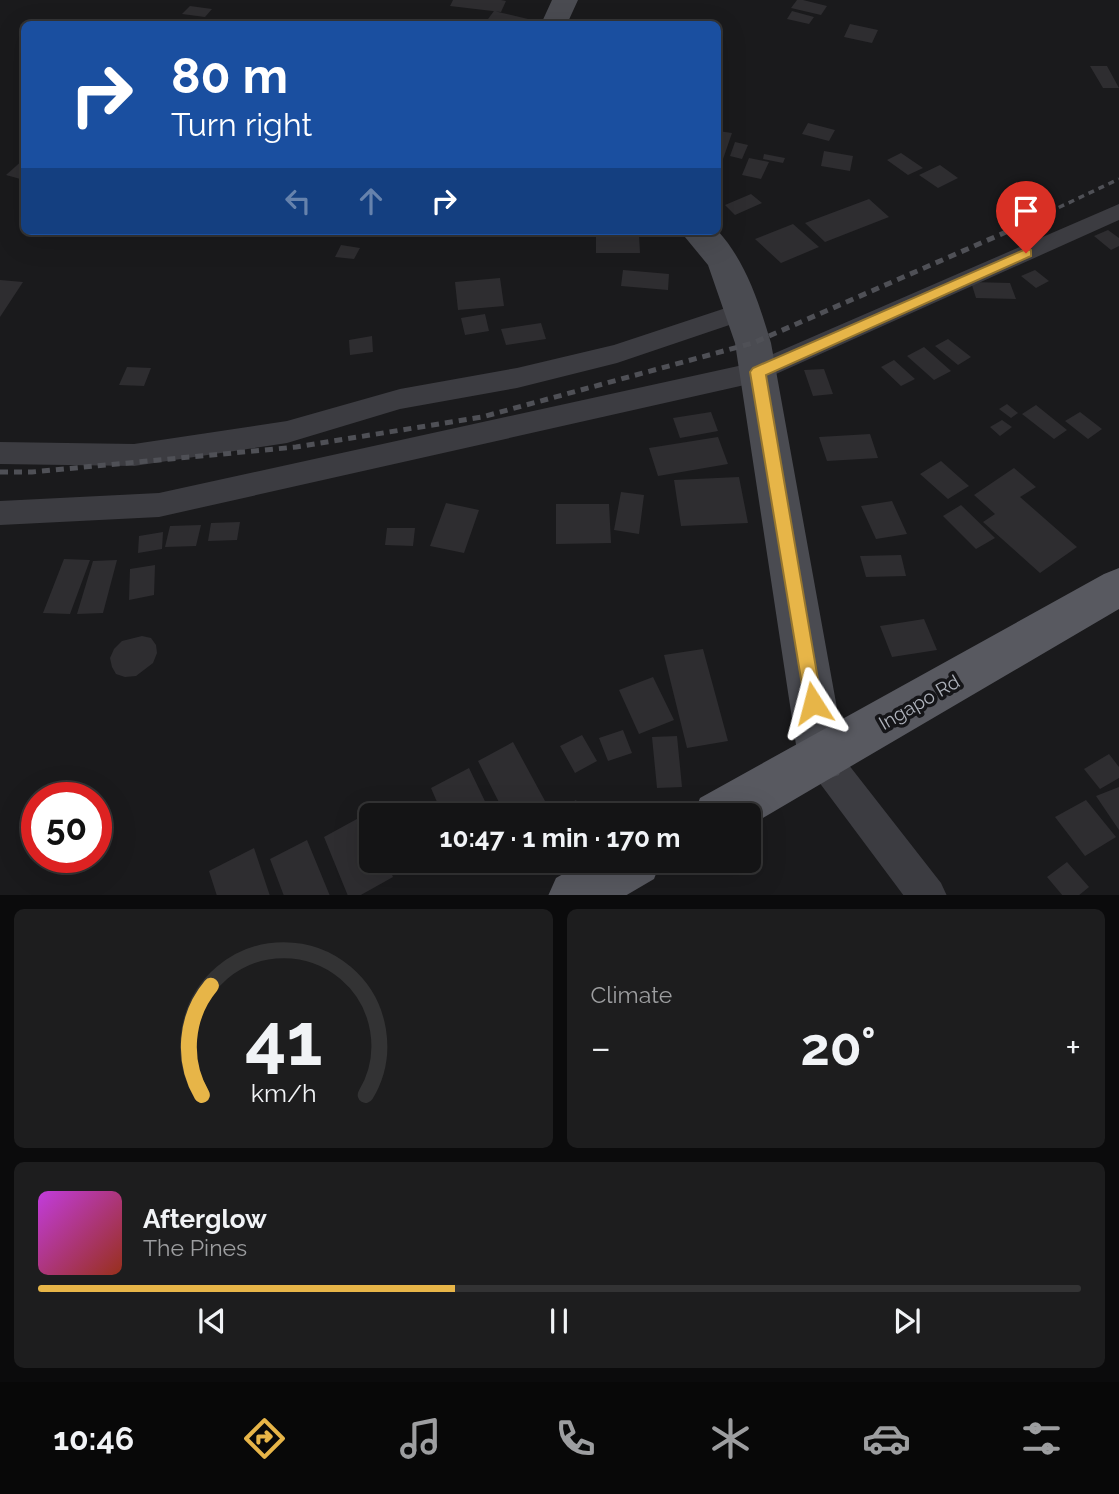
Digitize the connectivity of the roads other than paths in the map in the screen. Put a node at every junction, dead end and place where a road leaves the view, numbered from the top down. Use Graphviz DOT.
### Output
graph roads {
  1 [pos="566,0"];
  2 [pos="556,21"];
  3 [pos="576,21"];
  4 [pos="1119,211"];
  5 [pos="705,235"];
  6 [pos="744,311"];
  7 [pos="758,372"];
  8 [pos="0,453"];
  9 [pos="0,513"];
  10 [pos="1119,587"];
  11 [pos="822,758"];
  12 [pos="741,803"];
  13 [pos="614,873"];
  14 [pos="574,895"];
  15 [pos="928,895"];
  1 -- 2 [label="main road"];
  1 -- 3 [label="main road"];
  4 -- 7 [label="street"];
  5 -- 6 [label="main road"];
  6 -- 7 [label="main road"];
  6 -- 8 [label="street"];
  7 -- 9 [label="street"];
  7 -- 11 [label="main road"];
  10 -- 11 [label="main road, Ingapo Rd"];
  11 -- 12 [label="main road, Ingapo Rd"];
  11 -- 15 [label="street"];
  13 -- 14 [label="main road"];
}
